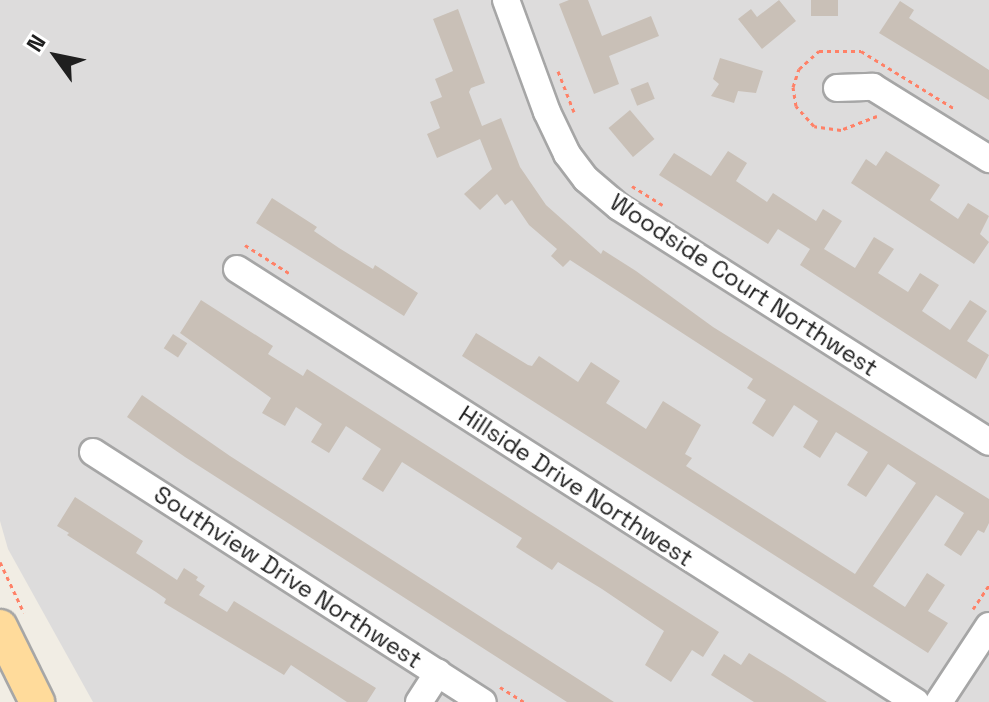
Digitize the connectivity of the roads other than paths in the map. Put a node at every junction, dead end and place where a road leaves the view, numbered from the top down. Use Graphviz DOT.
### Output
graph roads {
  1 [pos="506,0"];
  2 [pos="837,88"];
  3 [pos="989,159"];
  4 [pos="237,269"];
  5 [pos="989,442"];
  6 [pos="93,452"];
  7 [pos="989,626"];
  8 [pos="0,627"];
  9 [pos="438,673"];
  10 [pos="37,702"];
  11 [pos="419,702"];
  12 [pos="483,702"];
  13 [pos="916,702"];
  14 [pos="939,702"];
  1 -- 5 [label="street, Woodside Court Northwest"];
  2 -- 3 [label="street"];
  4 -- 13 [label="street, Hillside Drive Northwest"];
  6 -- 9 [label="street, Southview Drive Northwest"];
  7 -- 14 [label="street"];
  8 -- 10 [label="main road"];
  9 -- 11 [label="street"];
  9 -- 12 [label="street, Southview Drive Northwest"];
}
